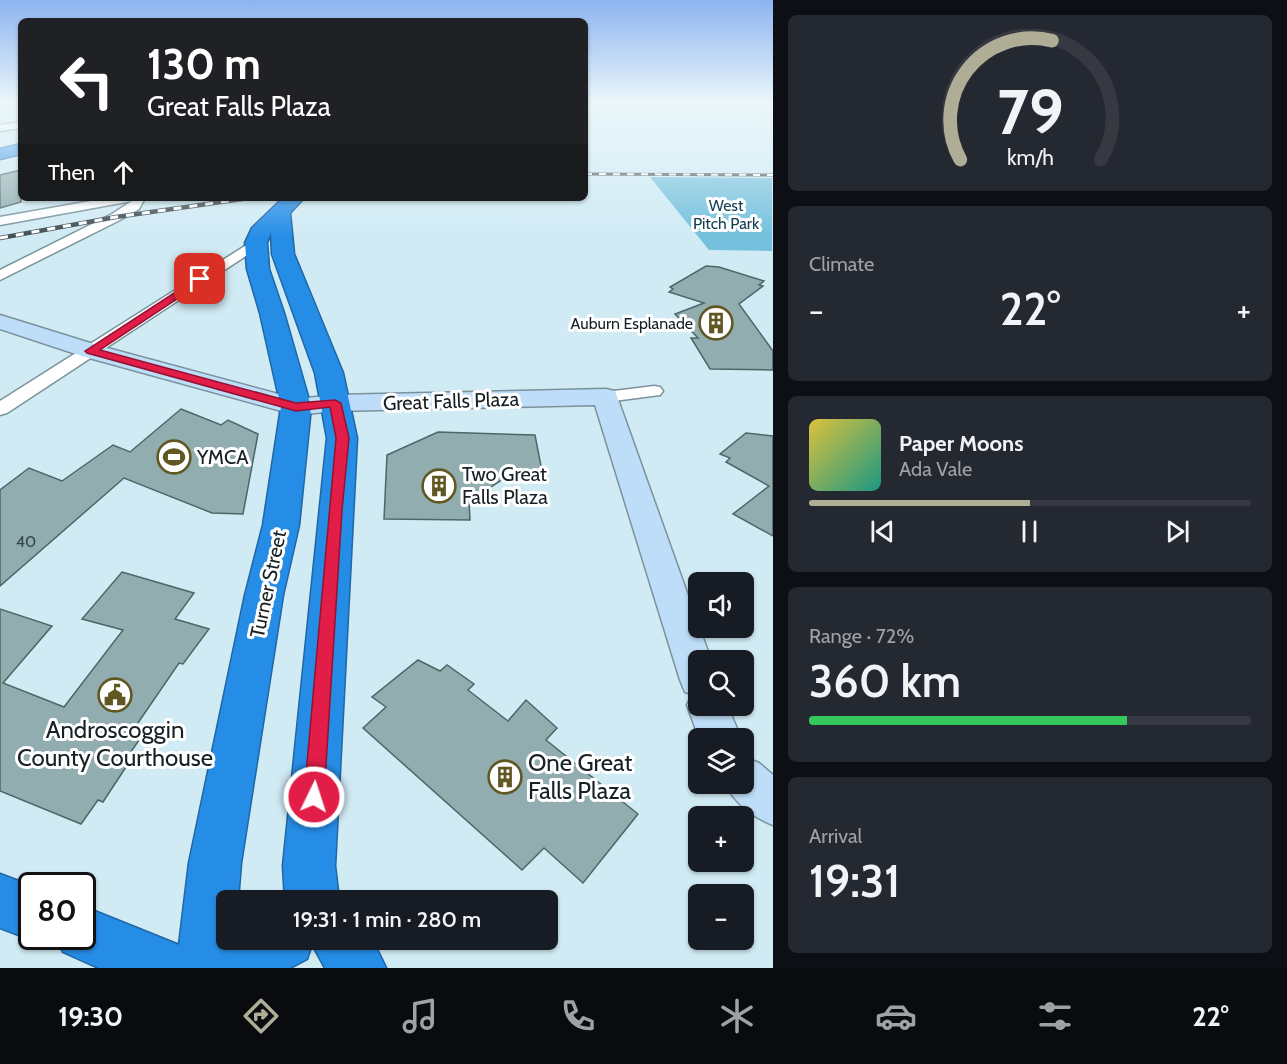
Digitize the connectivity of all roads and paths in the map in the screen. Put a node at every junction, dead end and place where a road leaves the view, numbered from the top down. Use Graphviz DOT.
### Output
graph roads {
  1 [pos="18,150"];
  2 [pos="0,154"];
  3 [pos="111,201"];
  4 [pos="138,201"];
  5 [pos="287,205"];
  6 [pos="0,221"];
  7 [pos="256,243"];
  8 [pos="0,276"];
  9 [pos="0,322"];
  10 [pos="91,351"];
  11 [pos="654,391"];
  12 [pos="606,397"];
  13 [pos="316,405"];
  14 [pos="0,409"];
  15 [pos="689,650"];
  16 [pos="754,787"];
  17 [pos="772,804"];
  18 [pos="312,890"];
  19 [pos="0,901"];
  20 [pos="18,908"];
  21 [pos="96,939"];
  22 [pos="267,950"];
  23 [pos="346,950"];
  24 [pos="165,968"];
  25 [pos="204,968"];
  26 [pos="235,968"];
  27 [pos="358,968"];
  1 -- 2 [label="highway"];
  3 -- 6 [label="street"];
  4 -- 8 [label="street"];
  5 -- 7 [label="highway, Turner Street"];
  5 -- 13 [label="highway, Turner Street"];
  7 -- 10 [label="street"];
  7 -- 13 [label="highway, Turner Street"];
  9 -- 10 [label="street, Great Falls Plaza"];
  10 -- 13 [label="street, Great Falls Plaza"];
  10 -- 14 [label="street"];
  11 -- 12 [label="street, Great Falls Plaza"];
  12 -- 13 [label="street, Great Falls Plaza"];
  12 -- 15 [label="street"];
  13 -- 18 [label="highway, Turner Street"];
  13 -- 25 [label="highway, Turner Street"];
  16 -- 17 [label="street"];
  19 -- 20 [label="highway"];
  21 -- 24 [label="highway"];
  22 -- 26 [label="highway"];
  23 -- 27 [label="highway"];
}
